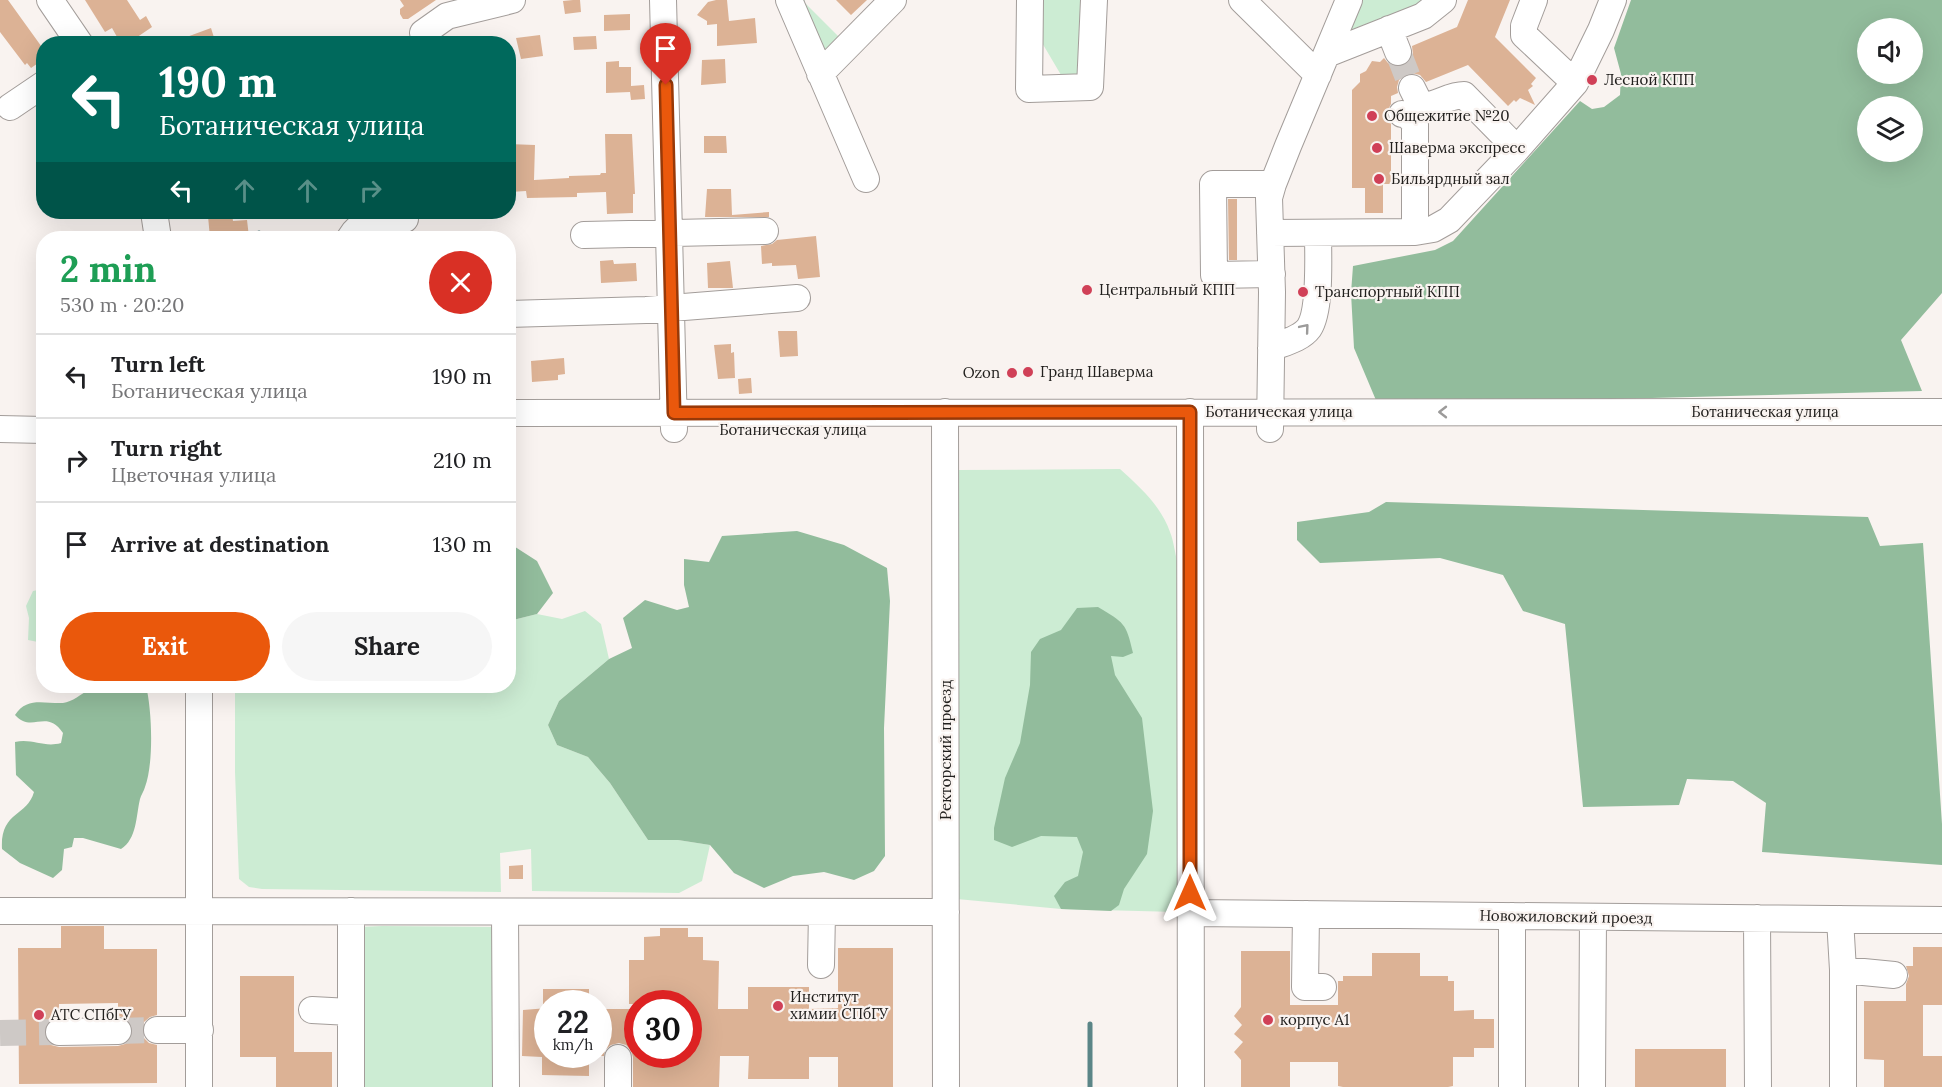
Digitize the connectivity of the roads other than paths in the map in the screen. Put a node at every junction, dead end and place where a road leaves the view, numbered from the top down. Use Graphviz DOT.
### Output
graph roads {
  1 [pos="512,0"];
  2 [pos="663,0"];
  3 [pos="789,0"];
  4 [pos="893,0"];
  5 [pos="1030,0"];
  6 [pos="1094,0"];
  7 [pos="1242,0"];
  8 [pos="1349,0"];
  9 [pos="1443,0"];
  10 [pos="1534,0"];
  11 [pos="1613,0"];
  12 [pos="57,2"];
  13 [pos="423,33"];
  14 [pos="76,36"];
  15 [pos="1322,64"];
  16 [pos="820,74"];
  17 [pos="1575,83"];
  18 [pos="1412,88"];
  19 [pos="36,89"];
  20 [pos="10,107"];
  21 [pos="1402,114"];
  22 [pos="1517,149"];
  23 [pos="866,178"];
  24 [pos="1273,184"];
  25 [pos="405,219"];
  26 [pos="354,231"];
  27 [pos="765,231"];
  28 [pos="1415,232"];
  29 [pos="669,233"];
  30 [pos="1270,233"];
  31 [pos="1318,233"];
  32 [pos="584,235"];
  33 [pos="1272,274"];
  34 [pos="797,298"];
  35 [pos="671,309"];
  36 [pos="516,314"];
  37 [pos="1271,348"];
  38 [pos="0,412"];
  39 [pos="36,412"];
  40 [pos="1942,412"];
  41 [pos="516,413"];
  42 [pos="674,421"];
  43 [pos="945,421"];
  44 [pos="1190,421"];
  45 [pos="1270,421"];
  46 [pos="1942,428"];
  47 [pos="0,429"];
  48 [pos="36,430"];
  49 [pos="516,430"];
  50 [pos="199,693"];
  51 [pos="0,911"];
  52 [pos="200,911"];
  53 [pos="351,911"];
  54 [pos="505,912"];
  55 [pos="822,912"];
  56 [pos="946,912"];
  57 [pos="1190,913"];
  58 [pos="1306,914"];
  59 [pos="1512,916"];
  60 [pos="1593,917"];
  61 [pos="1757,918"];
  62 [pos="1840,919"];
  63 [pos="1942,920"];
  64 [pos="821,965"];
  65 [pos="1843,970"];
  66 [pos="1894,975"];
  67 [pos="1323,987"];
  68 [pos="312,1010"];
  69 [pos="350,1012"];
  70 [pos="157,1030"];
  71 [pos="200,1030"];
  72 [pos="118,1031"];
  73 [pos="59,1032"];
  74 [pos="618,1058"];
  75 [pos="198,1087"];
  76 [pos="351,1087"];
  77 [pos="507,1087"];
  78 [pos="618,1087"];
  79 [pos="946,1087"];
  80 [pos="1191,1087"];
  81 [pos="1512,1087"];
  82 [pos="1592,1087"];
  83 [pos="1758,1087"];
  84 [pos="1843,1087"];
  1 -- 13 [label="street"];
  2 -- 29 [label="street"];
  3 -- 16 [label="street"];
  4 -- 16 [label="street"];
  5 -- 6 [label="street"];
  7 -- 15 [label="street"];
  8 -- 15 [label="street"];
  9 -- 15 [label="street"];
  10 -- 17 [label="street"];
  11 -- 17 [label="street"];
  12 -- 14 [label="street"];
  15 -- 24 [label="street"];
  16 -- 23 [label="street"];
  17 -- 22 [label="street"];
  18 -- 22 [label="street"];
  19 -- 20 [label="street"];
  21 -- 28 [label="street"];
  22 -- 28 [label="street"];
  24 -- 30 [label="street"];
  24 -- 33 [label="street"];
  25 -- 26 [label="street"];
  27 -- 29 [label="street"];
  28 -- 31 [label="street"];
  29 -- 32 [label="street"];
  29 -- 35 [label="street"];
  30 -- 31 [label="street"];
  30 -- 33 [label="street"];
  37 -- 31 [label="street, one-way"];
  33 -- 37 [label="street"];
  34 -- 35 [label="street"];
  35 -- 36 [label="street"];
  35 -- 42 [label="street"];
  37 -- 45 [label="street"];
  38 -- 39 [label="street"];
  40 -- 45 [label="street, Ботаническая улица, one-way"];
  41 -- 42 [label="street, Ботаническая улица"];
  42 -- 43 [label="street, Ботаническая улица"];
  42 -- 49 [label="street, Ботаническая улица"];
  43 -- 44 [label="street, Ботаническая улица"];
  43 -- 56 [label="street, Ректорский проезд"];
  44 -- 45 [label="street, Ботаническая улица"];
  44 -- 57 [label="street"];
  45 -- 46 [label="street, Ботаническая улица"];
  47 -- 48 [label="street"];
  50 -- 52 [label="street"];
  51 -- 52 [label="street"];
  52 -- 53 [label="street"];
  52 -- 71 [label="street"];
  53 -- 54 [label="street"];
  53 -- 69 [label="street"];
  54 -- 55 [label="street"];
  54 -- 77 [label="street"];
  55 -- 56 [label="street"];
  55 -- 64 [label="street"];
  56 -- 79 [label="street, Ректорский проезд"];
  57 -- 58 [label="street, Новожиловский проезд"];
  57 -- 80 [label="street"];
  58 -- 59 [label="street, Новожиловский проезд"];
  58 -- 67 [label="street"];
  59 -- 60 [label="street, Новожиловский проезд"];
  59 -- 81 [label="street"];
  60 -- 61 [label="street, Новожиловский проезд"];
  60 -- 82 [label="street"];
  61 -- 62 [label="street, Новожиловский проезд"];
  61 -- 83 [label="street"];
  62 -- 63 [label="street, Новожиловский проезд"];
  62 -- 65 [label="street"];
  65 -- 66 [label="street"];
  65 -- 84 [label="street"];
  68 -- 69 [label="street"];
  69 -- 76 [label="street"];
  70 -- 71 [label="street"];
  71 -- 75 [label="street"];
  72 -- 73 [label="street"];
  74 -- 78 [label="street"];
}
